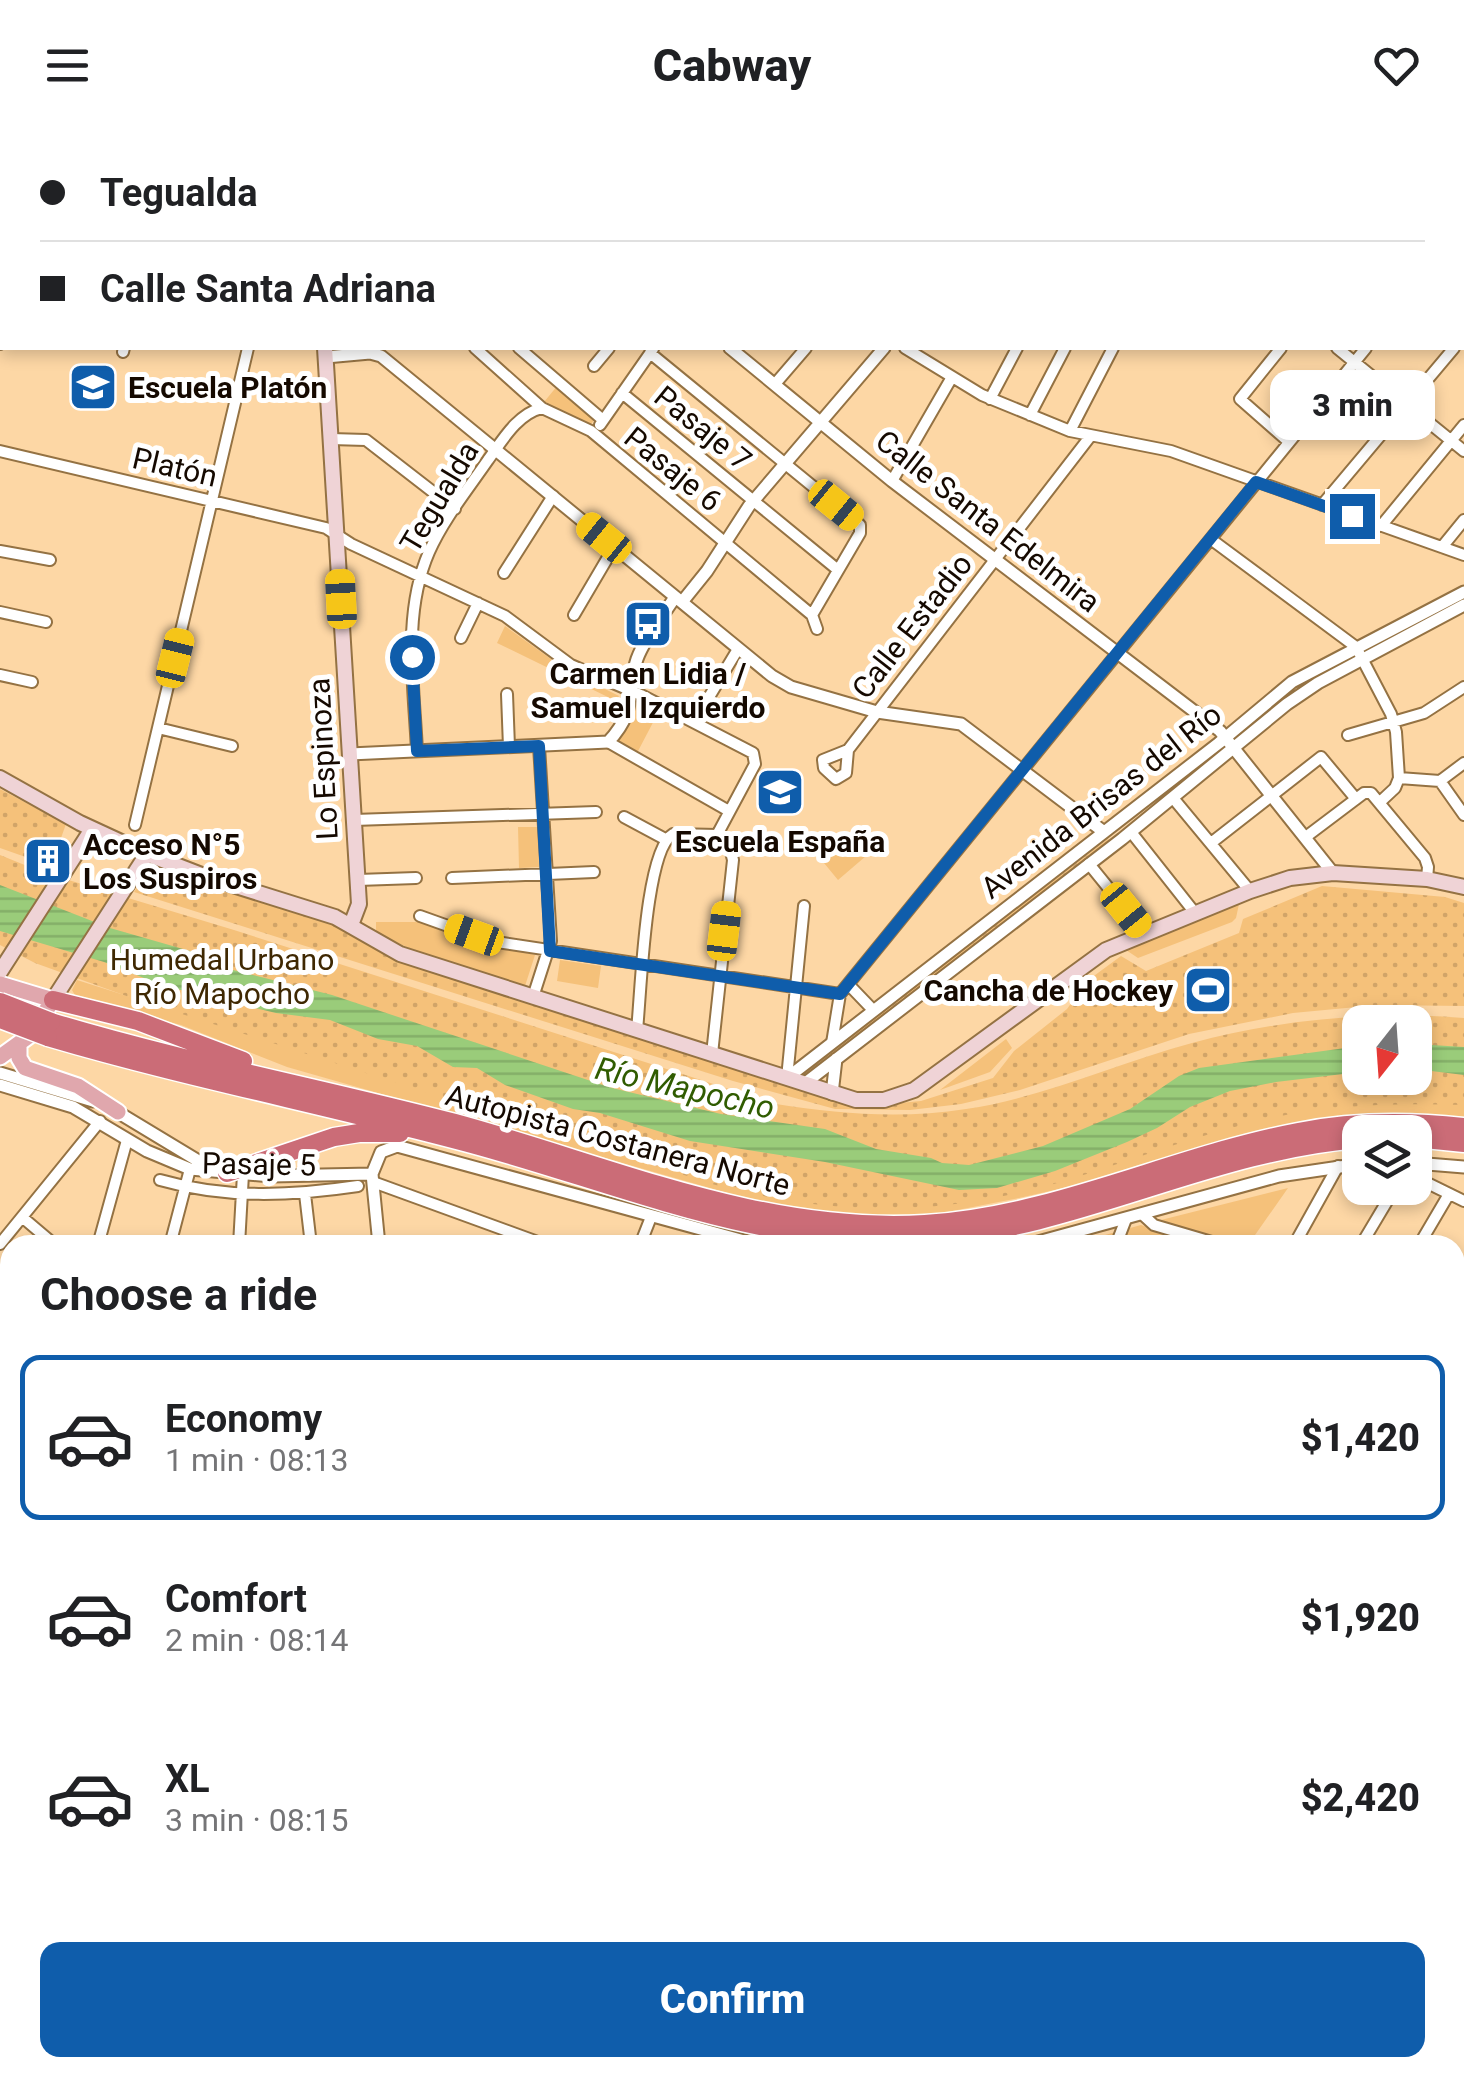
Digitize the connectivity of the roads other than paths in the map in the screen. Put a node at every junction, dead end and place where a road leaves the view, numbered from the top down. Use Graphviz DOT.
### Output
graph roads {
  1 [pos="248,350"];
  2 [pos="477,350"];
  3 [pos="526,350"];
  4 [pos="607,350"];
  5 [pos="652,350"];
  6 [pos="737,350"];
  7 [pos="804,350"];
  8 [pos="882,350"];
  9 [pos="909,350"];
  10 [pos="1016,350"];
  11 [pos="1064,350"];
  12 [pos="1112,350"];
  13 [pos="1279,350"];
  14 [pos="1339,350"];
  15 [pos="1364,350"];
  16 [pos="1452,350"];
  17 [pos="326,352"];
  18 [pos="1354,362"];
  19 [pos="594,366"];
  20 [pos="952,377"];
  21 [pos="775,384"];
  22 [pos="622,394"];
  23 [pos="990,398"];
  24 [pos="1407,405"];
  25 [pos="542,408"];
  26 [pos="1030,416"];
  27 [pos="603,420"];
  28 [pos="820,421"];
  29 [pos="1464,426"];
  30 [pos="591,431"];
  31 [pos="1070,432"];
  32 [pos="1090,438"];
  33 [pos="331,439"];
  34 [pos="1451,441"];
  35 [pos="1289,442"];
  36 [pos="496,450"];
  37 [pos="0,451"];
  38 [pos="1464,451"];
  39 [pos="785,463"];
  40 [pos="892,481"];
  41 [pos="1256,482"];
  42 [pos="552,496"];
  43 [pos="212,501"];
  44 [pos="753,501"];
  45 [pos="1322,505"];
  46 [pos="456,509"];
  47 [pos="1464,520"];
  48 [pos="1381,526"];
  49 [pos="337,535"];
  50 [pos="1212,540"];
  51 [pos="725,544"];
  52 [pos="614,547"];
  53 [pos="1442,547"];
  54 [pos="0,551"];
  55 [pos="1464,555"];
  56 [pos="50,560"];
  57 [pos="995,560"];
  58 [pos="838,570"];
  59 [pos="504,573"];
  60 [pos="421,577"];
  61 [pos="1464,592"];
  62 [pos="678,600"];
  63 [pos="478,603"];
  64 [pos="1464,605"];
  65 [pos="0,612"];
  66 [pos="574,615"];
  67 [pos="812,615"];
  68 [pos="46,622"];
  69 [pos="817,629"];
  70 [pos="462,638"];
  71 [pos="1356,647"];
  72 [pos="738,649"];
  73 [pos="1119,654"];
  74 [pos="1364,659"];
  75 [pos="0,675"];
  76 [pos="32,682"];
  77 [pos="1464,687"];
  78 [pos="633,693"];
  79 [pos="507,694"];
  80 [pos="878,712"];
  81 [pos="694,722"];
  82 [pos="1394,722"];
  83 [pos="158,728"];
  84 [pos="1348,735"];
  85 [pos="1226,737"];
  86 [pos="608,742"];
  87 [pos="232,746"];
  88 [pos="539,746"];
  89 [pos="509,747"];
  90 [pos="1236,748"];
  91 [pos="848,750"];
  92 [pos="417,751"];
  93 [pos="350,754"];
  94 [pos="1464,763"];
  95 [pos="1024,770"];
  96 [pos="0,778"];
  97 [pos="1399,778"];
  98 [pos="1440,781"];
  99 [pos="1274,794"];
  100 [pos="1360,796"];
  101 [pos="1174,798"];
  102 [pos="1380,802"];
  103 [pos="730,811"];
  104 [pos="596,812"];
  105 [pos="543,814"];
  106 [pos="1464,815"];
  107 [pos="624,817"];
  108 [pos="354,820"];
  109 [pos="135,826"];
  110 [pos="92,828"];
  111 [pos="1104,832"];
  112 [pos="1131,832"];
  113 [pos="717,835"];
  114 [pos="1307,836"];
  115 [pos="665,840"];
  116 [pos="1211,844"];
  117 [pos="146,854"];
  118 [pos="1089,864"];
  119 [pos="594,872"];
  120 [pos="1334,873"];
  121 [pos="547,874"];
  122 [pos="416,878"];
  123 [pos="452,878"];
  124 [pos="1427,879"];
  125 [pos="358,880"];
  126 [pos="1464,887"];
  127 [pos="1250,891"];
  128 [pos="804,906"];
  129 [pos="1195,913"];
  130 [pos="420,916"];
  131 [pos="351,925"];
  132 [pos="1145,933"];
  133 [pos="550,951"];
  134 [pos="644,964"];
  135 [pos="1,975"];
  136 [pos="719,976"];
  137 [pos="796,987"];
  138 [pos="844,989"];
  139 [pos="57,995"];
  140 [pos="533,997"];
  141 [pos="0,1002"];
  142 [pos="872,1010"];
  143 [pos="0,1020"];
  144 [pos="637,1030"];
  145 [pos="78,1038"];
  146 [pos="832,1043"];
  147 [pos="19,1046"];
  148 [pos="712,1054"];
  149 [pos="0,1057"];
  150 [pos="836,1060"];
  151 [pos="0,1073"];
  152 [pos="787,1078"];
  153 [pos="804,1084"];
  154 [pos="304,1085"];
  155 [pos="0,1086"];
  156 [pos="832,1094"];
  157 [pos="118,1112"];
  158 [pos="100,1121"];
  159 [pos="1464,1127"];
  160 [pos="448,1138"];
  161 [pos="1432,1139"];
  162 [pos="127,1140"];
  163 [pos="1342,1142"];
  164 [pos="1464,1142"];
  165 [pos="1432,1164"];
  166 [pos="1338,1166"];
  167 [pos="1342,1166"];
  168 [pos="1464,1167"];
  169 [pos="190,1169"];
  170 [pos="231,1174"];
  171 [pos="373,1178"];
  172 [pos="160,1180"];
  173 [pos="358,1186"];
  174 [pos="1432,1186"];
  175 [pos="186,1187"];
  176 [pos="242,1194"];
  177 [pos="305,1194"];
  178 [pos="1449,1194"];
  179 [pos="1464,1201"];
  180 [pos="1385,1205"];
  181 [pos="1142,1214"];
  182 [pos="22,1217"];
  183 [pos="651,1217"];
  184 [pos="1126,1219"];
  185 [pos="1180,1232"];
  186 [pos="7,1235"];
  187 [pos="43,1235"];
  188 [pos="101,1235"];
  189 [pos="173,1235"];
  190 [pos="240,1235"];
  191 [pos="310,1235"];
  192 [pos="379,1235"];
  193 [pos="520,1235"];
  194 [pos="644,1235"];
  195 [pos="705,1235"];
  196 [pos="801,1235"];
  197 [pos="971,1235"];
  198 [pos="1065,1235"];
  199 [pos="1120,1235"];
  200 [pos="1179,1235"];
  201 [pos="1190,1235"];
  202 [pos="1300,1235"];
  203 [pos="1367,1235"];
  204 [pos="1425,1235"];
  1 -- 43 [label="street"];
  2 -- 25 [label="street, Pasaje 6"];
  3 -- 27 [label="street"];
  4 -- 19 [label="street"];
  5 -- 22 [label="street"];
  5 -- 39 [label="street"];
  6 -- 21 [label="street, Calle Santa Edelmira"];
  7 -- 21 [label="street"];
  8 -- 28 [label="street"];
  9 -- 20 [label="street"];
  10 -- 23 [label="street"];
  11 -- 26 [label="street"];
  12 -- 31 [label="street"];
  13 -- 35 [label="street"];
  14 -- 18 [label="street"];
  15 -- 18 [label="street"];
  16 -- 24 [label="street"];
  17 -- 33 [label="main road, Lo Espinoza"];
  17 -- 36 [label="street"];
  18 -- 24 [label="street"];
  18 -- 35 [label="street"];
  20 -- 23 [label="street"];
  20 -- 40 [label="street"];
  21 -- 28 [label="street, Calle Santa Edelmira"];
  22 -- 27 [label="street"];
  22 -- 44 [label="street, Pasaje 7"];
  23 -- 26 [label="street"];
  24 -- 34 [label="street"];
  24 -- 45 [label="street"];
  25 -- 30 [label="street, Pasaje 6"];
  25 -- 36 [label="street, Tegualda"];
  26 -- 31 [label="street"];
  27 -- 30 [label="street"];
  28 -- 39 [label="street"];
  28 -- 40 [label="street, Calle Santa Edelmira"];
  29 -- 34 [label="street"];
  30 -- 51 [label="street, Pasaje 6"];
  31 -- 32 [label="street"];
  32 -- 41 [label="street"];
  32 -- 57 [label="street, Calle Estadio"];
  33 -- 46 [label="street"];
  33 -- 49 [label="main road, Lo Espinoza"];
  34 -- 38 [label="street"];
  34 -- 48 [label="street"];
  35 -- 41 [label="street"];
  36 -- 42 [label="street"];
  36 -- 46 [label="street, Tegualda"];
  37 -- 43 [label="street, Platón"];
  39 -- 44 [label="street"];
  39 -- 58 [label="street"];
  40 -- 57 [label="street, Calle Santa Edelmira"];
  41 -- 45 [label="street"];
  41 -- 50 [label="street"];
  42 -- 52 [label="street"];
  42 -- 59 [label="street"];
  43 -- 49 [label="street, Platón"];
  43 -- 83 [label="street"];
  44 -- 51 [label="street"];
  44 -- 58 [label="street, Pasaje 7"];
  45 -- 48 [label="street"];
  46 -- 60 [label="street, Tegualda"];
  47 -- 53 [label="street"];
  48 -- 53 [label="street"];
  49 -- 60 [label="street, Platón"];
  49 -- 93 [label="main road, Lo Espinoza"];
  50 -- 71 [label="street"];
  50 -- 73 [label="street"];
  51 -- 62 [label="street"];
  51 -- 67 [label="street, Pasaje 6"];
  52 -- 62 [label="street"];
  52 -- 66 [label="street"];
  53 -- 55 [label="street"];
  54 -- 56 [label="street"];
  57 -- 73 [label="street, Calle Santa Edelmira"];
  57 -- 80 [label="street, Calle Estadio"];
  58 -- 67 [label="street"];
  60 -- 63 [label="street, Platón"];
  60 -- 92 [label="street, Tegualda"];
  61 -- 71 [label="street, Avenida Brisas del Río"];
  62 -- 72 [label="street"];
  62 -- 78 [label="street"];
  63 -- 70 [label="street"];
  63 -- 78 [label="street, Platón"];
  64 -- 74 [label="street, Avenida Brisas del Río"];
  65 -- 68 [label="street"];
  67 -- 69 [label="street"];
  71 -- 74 [label="street"];
  71 -- 85 [label="street, Avenida Brisas del Río"];
  72 -- 80 [label="street"];
  72 -- 81 [label="street"];
  73 -- 85 [label="street, Calle Santa Edelmira"];
  73 -- 95 [label="street"];
  74 -- 82 [label="street"];
  74 -- 90 [label="street, Avenida Brisas del Río"];
  75 -- 76 [label="street"];
  77 -- 82 [label="street"];
  78 -- 81 [label="street, Platón"];
  78 -- 86 [label="street"];
  79 -- 89 [label="street"];
  80 -- 91 [label="street, Calle Estadio"];
  80 -- 95 [label="street"];
  81 -- 103 [label="street, Platón"];
  82 -- 84 [label="street"];
  82 -- 97 [label="street"];
  83 -- 87 [label="street"];
  83 -- 109 [label="street"];
  85 -- 90 [label="street, Calle Santa Edelmira"];
  85 -- 111 [label="street, Avenida Brisas del Río"];
  86 -- 88 [label="street"];
  86 -- 103 [label="street"];
  88 -- 89 [label="street"];
  88 -- 105 [label="street"];
  89 -- 92 [label="street"];
  90 -- 99 [label="street, Calle Santa Edelmira"];
  90 -- 101 [label="street, Avenida Brisas del Río"];
  92 -- 93 [label="street"];
  93 -- 108 [label="main road, Lo Espinoza"];
  94 -- 98 [label="street"];
  95 -- 111 [label="street"];
  95 -- 138 [label="street"];
  96 -- 110 [label="main road"];
  97 -- 98 [label="street"];
  97 -- 102 [label="street"];
  98 -- 106 [label="street"];
  99 -- 100 [label="street"];
  99 -- 114 [label="street, Calle Santa Edelmira"];
  99 -- 116 [label="street"];
  100 -- 102 [label="street"];
  100 -- 114 [label="street"];
  101 -- 112 [label="street, Avenida Brisas del Río"];
  101 -- 116 [label="street"];
  102 -- 124 [label="street"];
  103 -- 113 [label="street"];
  104 -- 105 [label="street"];
  105 -- 108 [label="street"];
  105 -- 121 [label="street"];
  107 -- 115 [label="street"];
  108 -- 125 [label="main road, Lo Espinoza"];
  110 -- 117 [label="main road"];
  110 -- 135 [label="main road"];
  111 -- 142 [label="street, Avenida Brisas del Río"];
  112 -- 118 [label="street, Avenida Brisas del Río"];
  112 -- 129 [label="street"];
  113 -- 115 [label="street"];
  113 -- 136 [label="street"];
  114 -- 120 [label="street, Calle Santa Edelmira"];
  115 -- 134 [label="street"];
  116 -- 127 [label="street"];
  117 -- 131 [label="main road"];
  117 -- 139 [label="main road"];
  118 -- 132 [label="street"];
  118 -- 150 [label="street, Avenida Brisas del Río"];
  119 -- 121 [label="street"];
  120 -- 124 [label="main road"];
  120 -- 127 [label="main road"];
  121 -- 123 [label="street"];
  121 -- 133 [label="street"];
  122 -- 125 [label="street"];
  124 -- 126 [label="main road"];
  125 -- 131 [label="main road, Lo Espinoza"];
  127 -- 129 [label="main road"];
  128 -- 137 [label="street"];
  129 -- 132 [label="main road"];
  130 -- 133 [label="street"];
  131 -- 140 [label="main road"];
  132 -- 156 [label="main road"];
  133 -- 134 [label="street"];
  133 -- 140 [label="street"];
  134 -- 136 [label="street"];
  134 -- 144 [label="street"];
  135 -- 139 [label="main road"];
  136 -- 137 [label="street"];
  136 -- 148 [label="street"];
  137 -- 138 [label="street"];
  137 -- 152 [label="street"];
  138 -- 142 [label="street"];
  138 -- 146 [label="street"];
  139 -- 147 [label="main road"];
  139 -- 154 [label="highway"];
  140 -- 144 [label="main road"];
  141 -- 145 [label="highway, Autopista Costanera Norte, bridge"];
  142 -- 146 [label="street, Avenida Brisas del Río"];
  143 -- 145 [label="highway, Autopista Costanera Norte, bridge"];
  144 -- 148 [label="main road"];
  145 -- 154 [label="highway, Autopista Costanera Norte"];
  145 -- 160 [label="highway, Autopista Costanera Norte"];
  146 -- 152 [label="street, Avenida Brisas del Río"];
  147 -- 149 [label="main road"];
  147 -- 157 [label="main road"];
  148 -- 152 [label="main road"];
  150 -- 153 [label="street, Avenida Brisas del Río"];
  150 -- 156 [label="street"];
  151 -- 157 [label="street"];
  152 -- 153 [label="main road"];
  153 -- 156 [label="main road"];
  154 -- 159 [label="highway, Autopista Costanera Norte"];
  155 -- 158 [label="street"];
  157 -- 170 [label="street"];
  158 -- 162 [label="street"];
  158 -- 182 [label="street"];
  160 -- 170 [label="highway"];
  160 -- 196 [label="highway, Autopista Costanera Norte"];
  161 -- 164 [label="highway"];
  162 -- 169 [label="street"];
  162 -- 188 [label="street"];
  163 -- 197 [label="highway, Autopista Costanera Norte"];
  165 -- 168 [label="street"];
  166 -- 167 [label="street"];
  166 -- 181 [label="street"];
  166 -- 202 [label="street"];
  169 -- 170 [label="street"];
  169 -- 175 [label="street"];
  170 -- 171 [label="street"];
  170 -- 176 [label="street"];
  171 -- 183 [label="street"];
  171 -- 192 [label="street"];
  171 -- 193 [label="street"];
  172 -- 175 [label="street, Pasaje 5"];
  173 -- 177 [label="street, Pasaje 5"];
  174 -- 178 [label="street"];
  175 -- 176 [label="street, Pasaje 5"];
  175 -- 189 [label="street"];
  176 -- 177 [label="street, Pasaje 5"];
  176 -- 190 [label="street"];
  177 -- 191 [label="street"];
  178 -- 179 [label="street"];
  178 -- 204 [label="street"];
  180 -- 203 [label="street"];
  181 -- 184 [label="street"];
  181 -- 185 [label="street"];
  182 -- 186 [label="street"];
  182 -- 187 [label="street"];
  183 -- 194 [label="street"];
  183 -- 195 [label="street"];
  184 -- 198 [label="street"];
  184 -- 199 [label="street"];
  185 -- 200 [label="street"];
  185 -- 201 [label="street"];
}
